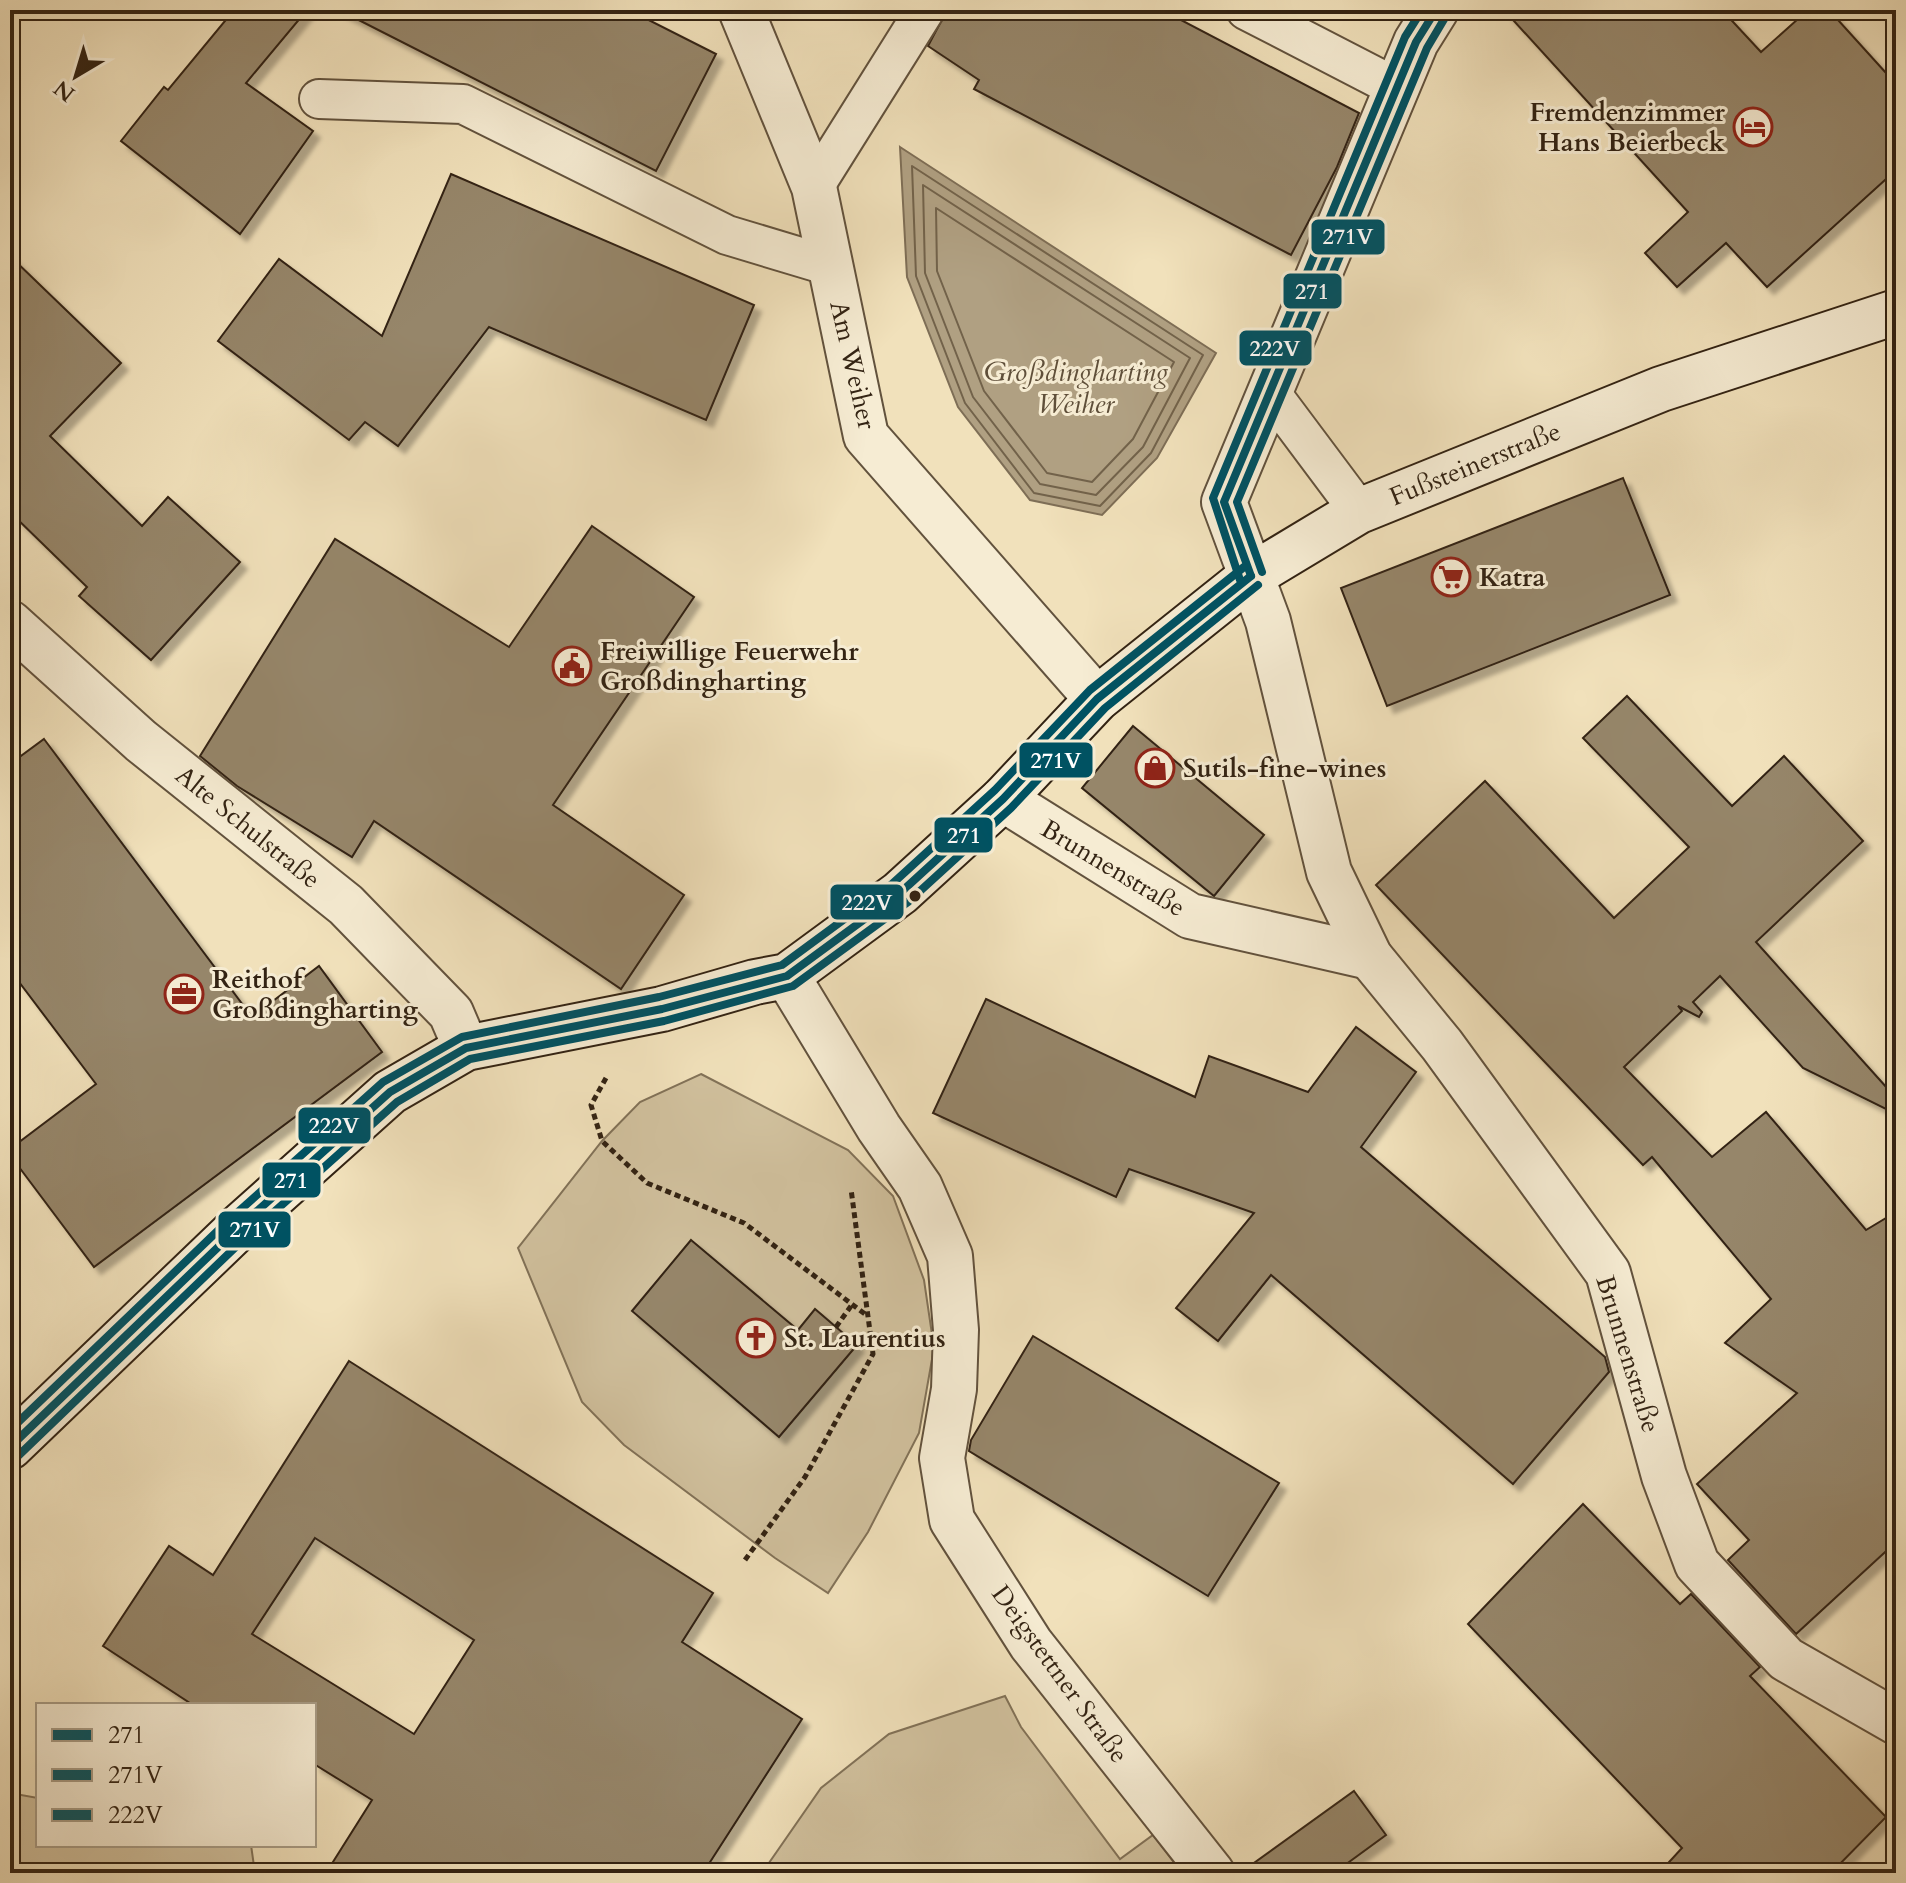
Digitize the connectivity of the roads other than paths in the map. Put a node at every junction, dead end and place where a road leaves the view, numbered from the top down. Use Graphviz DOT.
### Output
graph roads {
  1 [pos="741,10"];
  2 [pos="925,10"];
  3 [pos="1246,10"];
  4 [pos="1436,10"];
  5 [pos="1397,88"];
  6 [pos="319,99"];
  7 [pos="814,187"];
  8 [pos="830,266"];
  9 [pos="1896,312"];
  10 [pos="1270,392"];
  11 [pos="1359,511"];
  12 [pos="1251,576"];
  13 [pos="10,623"];
  14 [pos="1097,699"];
  15 [pos="1003,799"];
  16 [pos="1370,957"];
  17 [pos="787,976"];
  18 [pos="466,1048"];
  19 [pos="10,1447"];
  20 [pos="1896,1722"];
  21 [pos="1212,1873"];
  1 -- 7 [label="street, Am Weiher"];
  2 -- 7 [label="lane"];
  3 -- 5 [label="lane"];
  4 -- 5 [label="street, Brunnenstraße"];
  5 -- 10 [label="street, Brunnenstraße"];
  6 -- 8 [label="lane"];
  7 -- 8 [label="street, Am Weiher"];
  8 -- 14 [label="street, Am Weiher"];
  9 -- 11 [label="street, Fußsteinerstraße"];
  10 -- 11 [label="lane"];
  10 -- 12 [label="street, Brunnenstraße"];
  11 -- 12 [label="street, Fußsteinerstraße"];
  12 -- 14 [label="street, Fußsteinerstraße"];
  12 -- 16 [label="street, Brunnenstraße"];
  13 -- 18 [label="street, Alte Schulstraße"];
  14 -- 15 [label="street, Fußsteinerstraße"];
  15 -- 16 [label="street, Brunnenstraße"];
  15 -- 17 [label="street, Fußsteinerstraße"];
  16 -- 20 [label="street, Brunnenstraße"];
  17 -- 18 [label="street"];
  17 -- 21 [label="street, Deigstettner Straße"];
  18 -- 19 [label="street"];
}
